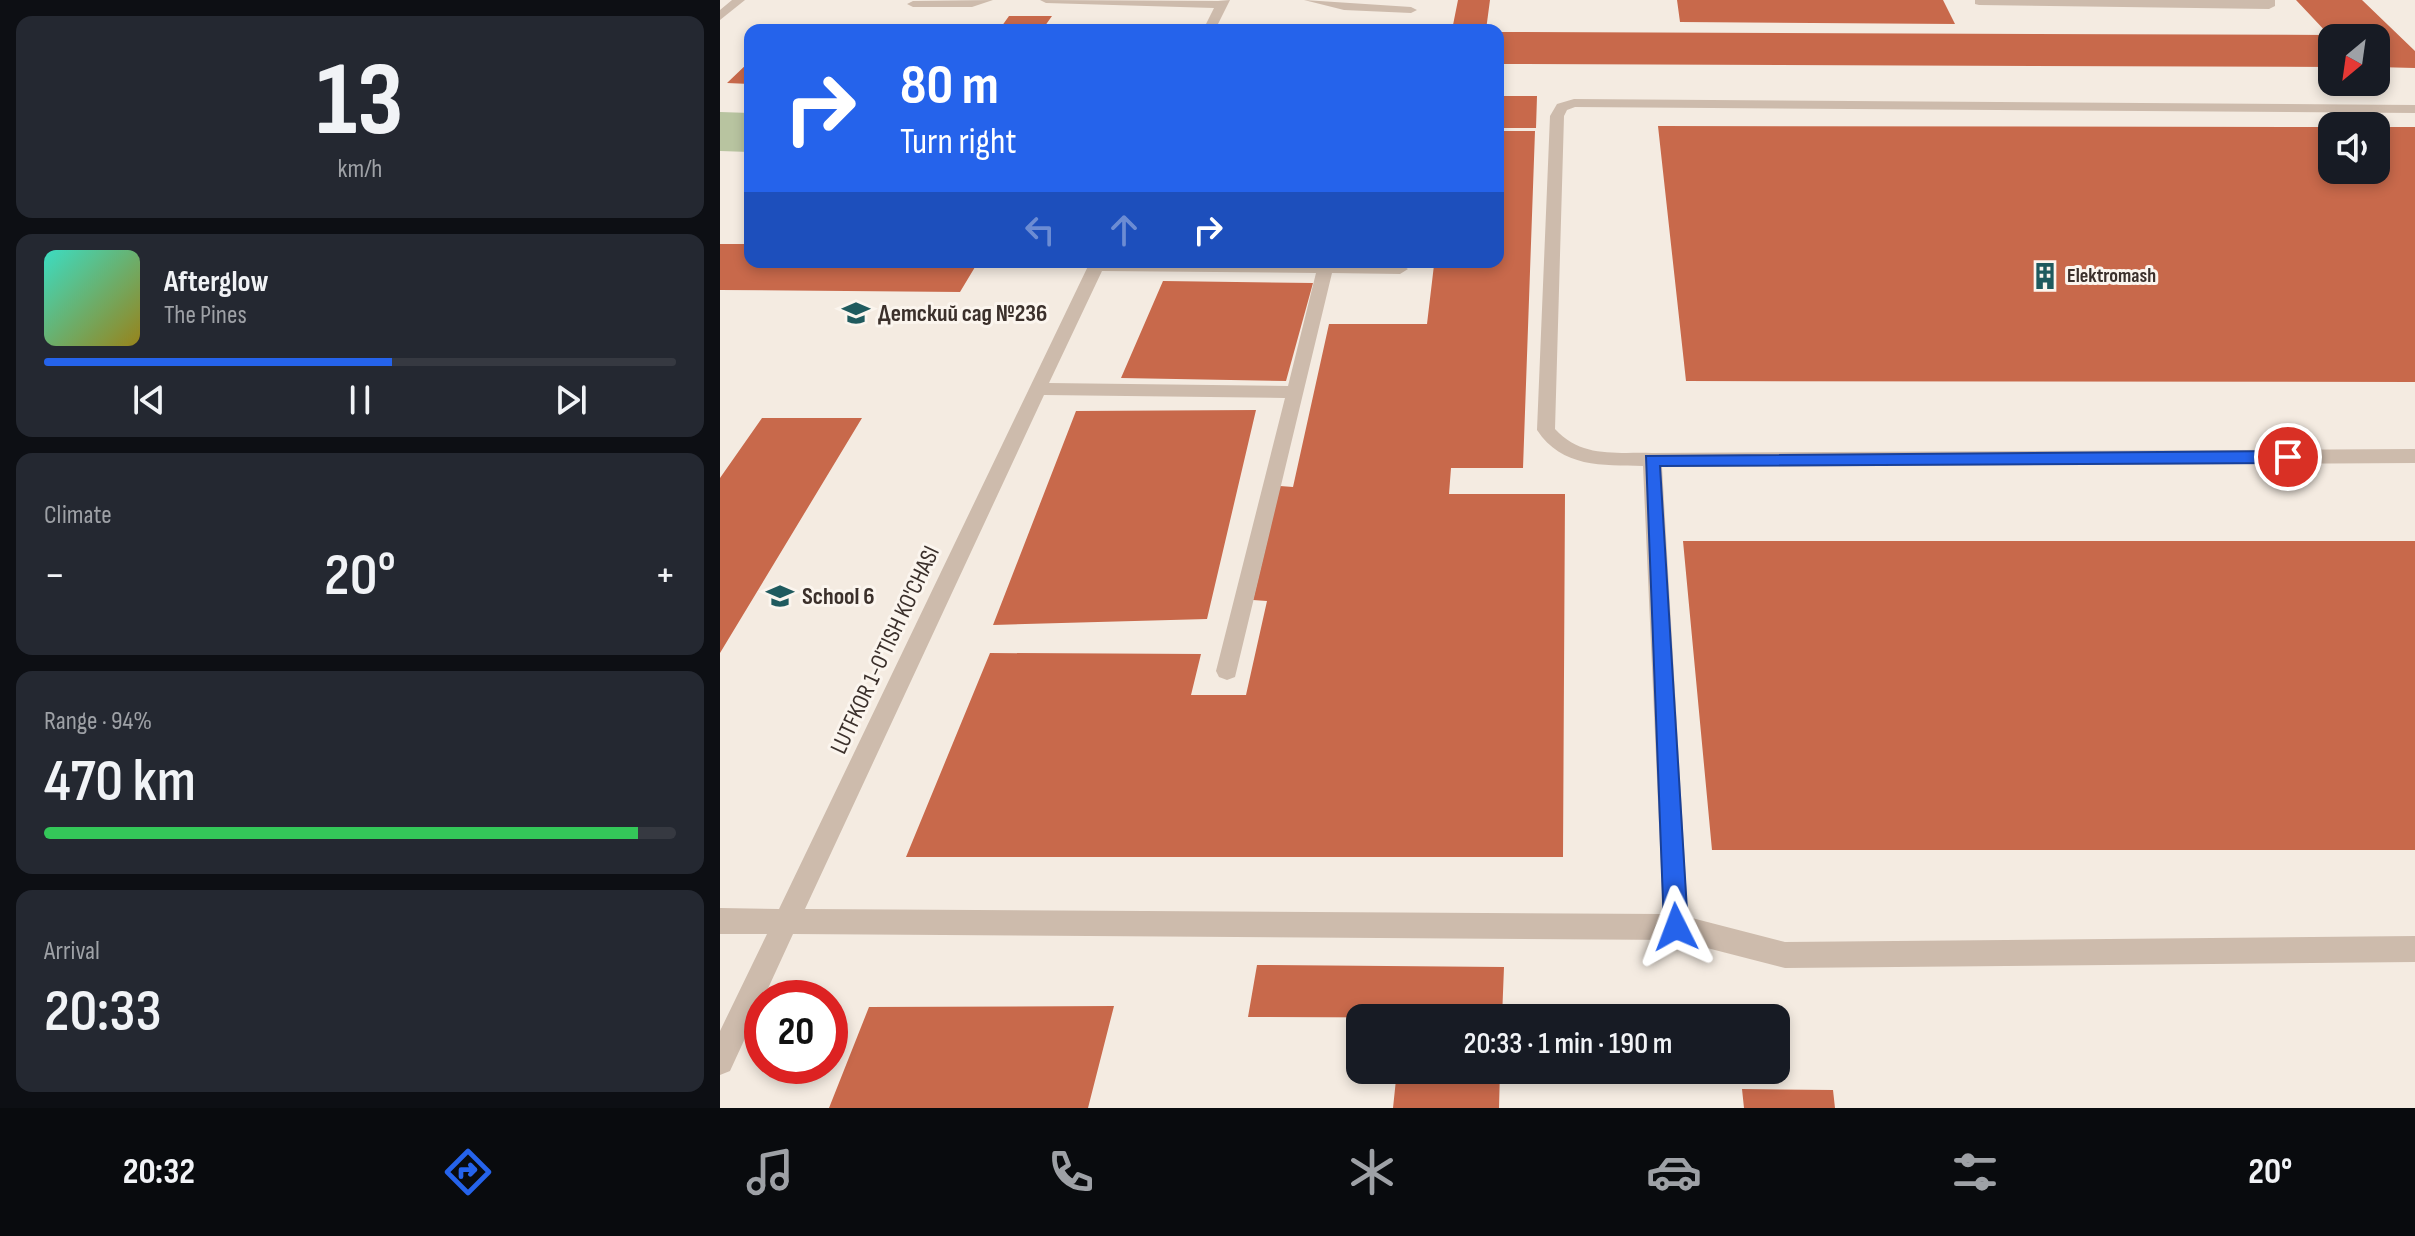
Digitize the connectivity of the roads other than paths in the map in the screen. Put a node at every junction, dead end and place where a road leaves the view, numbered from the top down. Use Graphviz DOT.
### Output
graph roads {
  1 [pos="739,0"];
  2 [pos="987,0"];
  3 [pos="1046,0"];
  4 [pos="1310,0"];
  5 [pos="2269,0"];
  6 [pos="1222,2"];
  7 [pos="1979,2"];
  8 [pos="913,4"];
  9 [pos="1411,10"];
  10 [pos="720,16"];
  11 [pos="1212,24"];
  12 [pos="2415,109"];
  13 [pos="1095,268"];
  14 [pos="1325,268"];
  15 [pos="1400,269"];
  16 [pos="1037,389"];
  17 [pos="1294,392"];
  18 [pos="2415,456"];
  19 [pos="1652,460"];
  20 [pos="1227,671"];
  21 [pos="786,920"];
  22 [pos="720,921"];
  23 [pos="1676,927"];
  24 [pos="2415,949"];
  25 [pos="720,1061"];
  1 -- 10 [label="street"];
  2 -- 8 [label="street"];
  3 -- 6 [label="street"];
  4 -- 9 [label="street"];
  5 -- 7 [label="street"];
  6 -- 11 [label="street"];
  12 -- 19 [label="street"];
  13 -- 16 [label="street, LUTFKOR 1-O'TISH KO'CHASI"];
  14 -- 15 [label="street"];
  14 -- 17 [label="street"];
  16 -- 17 [label="street"];
  16 -- 21 [label="street, LUTFKOR 1-O'TISH KO'CHASI"];
  17 -- 20 [label="street"];
  18 -- 19 [label="street"];
  19 -- 23 [label="street"];
  21 -- 22 [label="street"];
  21 -- 23 [label="street"];
  21 -- 25 [label="street, LUTFKOR 1-O'TISH KO'CHASI"];
  23 -- 24 [label="street"];
}
